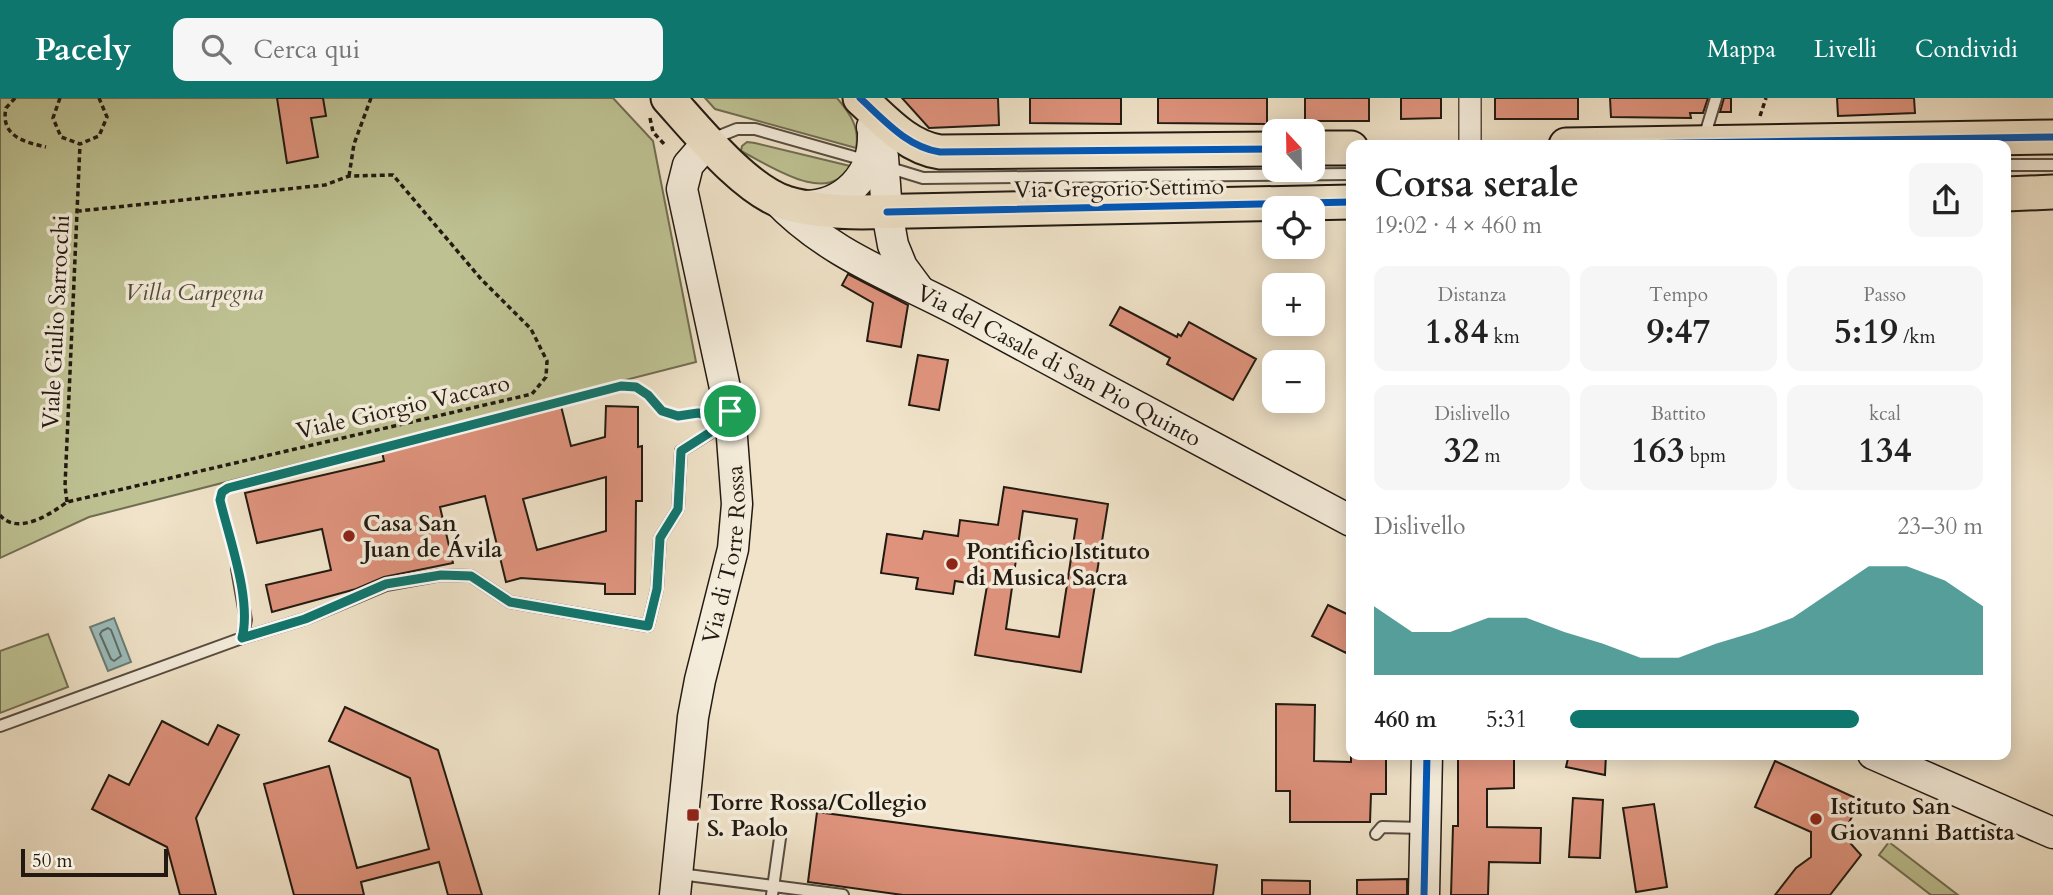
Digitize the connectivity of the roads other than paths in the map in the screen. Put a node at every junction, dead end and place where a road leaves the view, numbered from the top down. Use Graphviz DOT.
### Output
graph roads {
  1 [pos="1470,98"];
  2 [pos="1716,98"];
  3 [pos="659,108"];
  4 [pos="864,108"];
  5 [pos="2053,137"];
  6 [pos="1471,140"];
  7 [pos="1703,140"];
  8 [pos="1903,140"];
  9 [pos="708,142"];
  10 [pos="1325,148"];
  11 [pos="1346,148"];
  12 [pos="1262,149"];
  13 [pos="877,164"];
  14 [pos="2011,165"];
  15 [pos="2053,165"];
  16 [pos="1346,174"];
  17 [pos="2053,192"];
  18 [pos="2011,194"];
  19 [pos="785,202"];
  20 [pos="1346,202"];
  21 [pos="887,212"];
  22 [pos="919,290"];
  23 [pos="731,415"];
  24 [pos="1346,519"];
  25 [pos="237,569"];
  26 [pos="242,638"];
  27 [pos="0,726"];
  28 [pos="1427,760"];
  29 [pos="1887,760"];
  30 [pos="1425,828"];
  31 [pos="2053,833"];
  32 [pos="1376,834"];
  33 [pos="780,838"];
  34 [pos="676,884"];
  35 [pos="773,890"];
  36 [pos="844,895"];
  37 [pos="1424,895"];
  1 -- 6 [label="street"];
  2 -- 7 [label="lane"];
  3 -- 9 [label="main road"];
  4 -- 12 [label="main road, Via Gregorio Settimo"];
  4 -- 13 [label="main road"];
  5 -- 8 [label="main road"];
  9 -- 13 [label="lane, Via Gregorio Settimo"];
  9 -- 19 [label="main road"];
  9 -- 23 [label="main road, Via di Torre Rossa"];
  10 -- 11 [label="main road"];
  13 -- 16 [label="lane, Via Gregorio Settimo"];
  13 -- 19 [label="main road"];
  13 -- 21 [label="main road"];
  14 -- 15 [label="lane"];
  17 -- 18 [label="main road"];
  19 -- 21 [label="main road, Via Gregorio Settimo"];
  19 -- 22 [label="main road, Via del Casale di San Pio Quinto"];
  20 -- 21 [label="main road, Via Gregorio Settimo"];
  21 -- 22 [label="main road"];
  22 -- 24 [label="main road, Via del Casale di San Pio Quinto"];
  23 -- 26 [label="lane"];
  23 -- 34 [label="main road, Via di Torre Rossa"];
  25 -- 26 [label="lane"];
  26 -- 27 [label="lane"];
  28 -- 30 [label="main road"];
  29 -- 31 [label="main road"];
  30 -- 32 [label="lane"];
  30 -- 37 [label="main road"];
  33 -- 35 [label="lane"];
  34 -- 35 [label="lane"];
  35 -- 36 [label="lane"];
}
